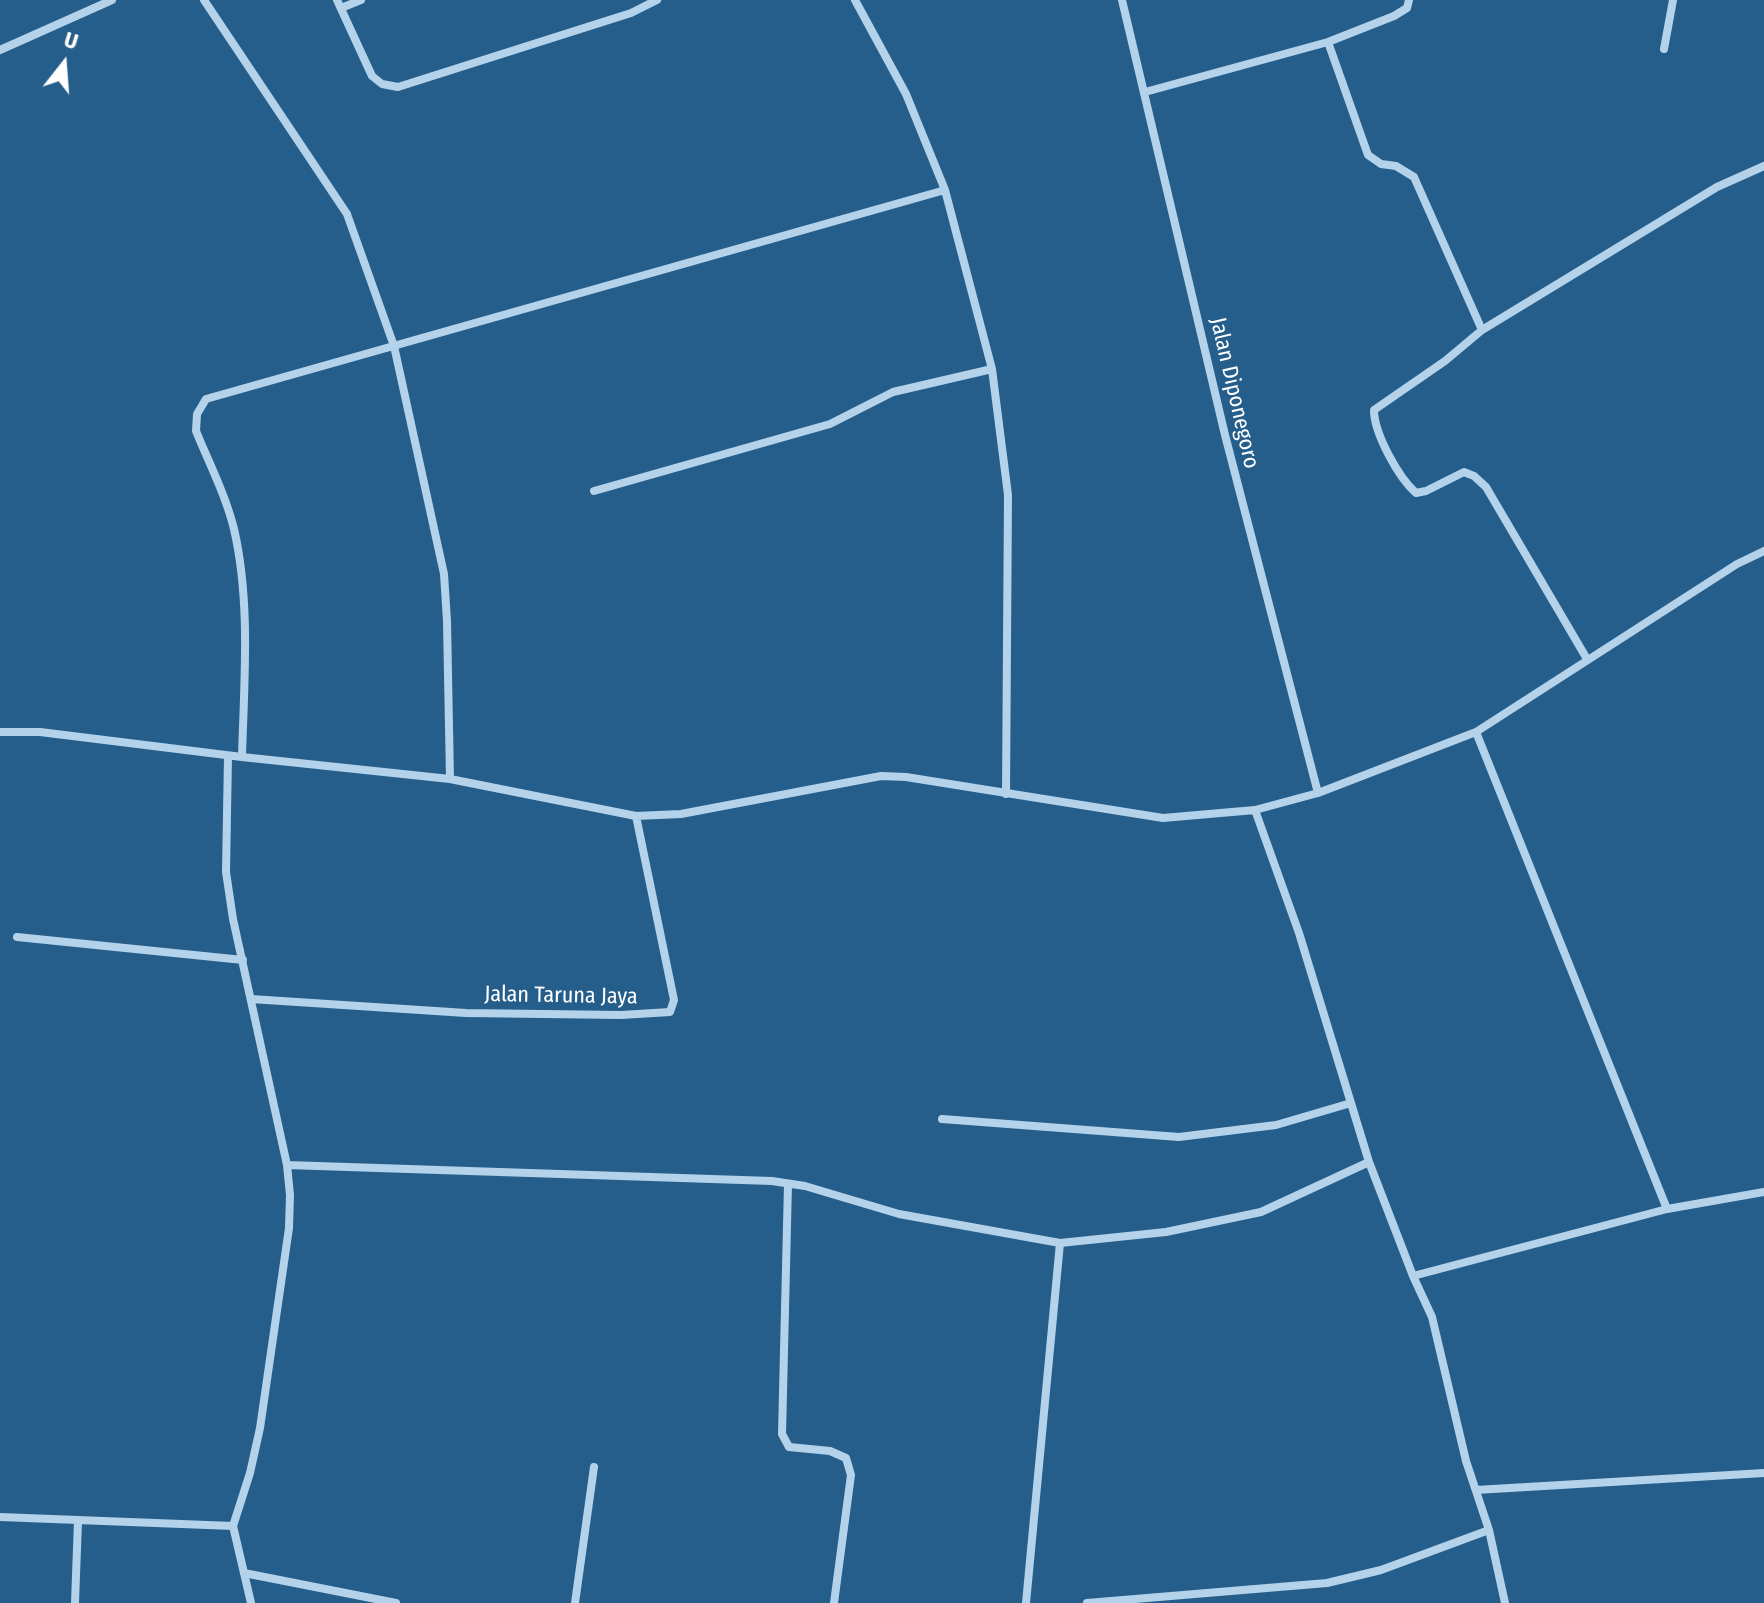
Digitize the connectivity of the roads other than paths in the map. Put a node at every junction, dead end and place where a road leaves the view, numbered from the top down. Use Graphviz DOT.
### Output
graph roads {
  1 [pos="112,0"];
  2 [pos="204,0"];
  3 [pos="361,0"];
  4 [pos="657,0"];
  5 [pos="855,0"];
  6 [pos="1122,0"];
  7 [pos="1409,0"];
  8 [pos="1673,0"];
  9 [pos="339,4"];
  10 [pos="1328,42"];
  11 [pos="1664,49"];
  12 [pos="0,50"];
  13 [pos="1145,92"];
  14 [pos="1764,166"];
  15 [pos="945,190"];
  16 [pos="1482,330"];
  17 [pos="394,346"];
  18 [pos="992,369"];
  19 [pos="594,491"];
  20 [pos="1764,551"];
  21 [pos="1587,659"];
  22 [pos="0,732"];
  23 [pos="1476,732"];
  24 [pos="228,756"];
  25 [pos="242,757"];
  26 [pos="450,779"];
  27 [pos="1318,793"];
  28 [pos="1006,794"];
  29 [pos="1255,810"];
  30 [pos="636,816"];
  31 [pos="17,937"];
  32 [pos="243,960"];
  33 [pos="251,999"];
  34 [pos="1351,1103"];
  35 [pos="942,1119"];
  36 [pos="1369,1162"];
  37 [pos="287,1165"];
  38 [pos="788,1184"];
  39 [pos="1764,1192"];
  40 [pos="1667,1209"];
  41 [pos="1060,1243"];
  42 [pos="1413,1276"];
  43 [pos="594,1467"];
  44 [pos="1764,1473"];
  45 [pos="1476,1490"];
  46 [pos="0,1517"];
  47 [pos="78,1521"];
  48 [pos="233,1526"];
  49 [pos="1489,1530"];
  50 [pos="244,1573"];
  51 [pos="75,1603"];
  52 [pos="251,1603"];
  53 [pos="396,1603"];
  54 [pos="575,1603"];
  55 [pos="834,1603"];
  56 [pos="1026,1603"];
  57 [pos="1087,1603"];
  58 [pos="1505,1603"];
  1 -- 12 [label="street"];
  2 -- 17 [label="street"];
  3 -- 9 [label="street"];
  4 -- 9 [label="street"];
  5 -- 15 [label="street"];
  6 -- 13 [label="street, Jalan Diponegoro"];
  7 -- 10 [label="street"];
  8 -- 11 [label="street"];
  10 -- 13 [label="street"];
  10 -- 16 [label="street"];
  13 -- 27 [label="street, Jalan Diponegoro"];
  14 -- 16 [label="street"];
  15 -- 17 [label="street"];
  15 -- 18 [label="street"];
  16 -- 21 [label="street"];
  17 -- 25 [label="street"];
  17 -- 26 [label="street"];
  18 -- 19 [label="street"];
  18 -- 28 [label="street"];
  20 -- 21 [label="street"];
  21 -- 23 [label="street"];
  22 -- 24 [label="street"];
  23 -- 27 [label="street"];
  23 -- 40 [label="street"];
  24 -- 25 [label="street"];
  24 -- 32 [label="street"];
  25 -- 26 [label="street"];
  26 -- 30 [label="street"];
  27 -- 29 [label="street"];
  28 -- 29 [label="street"];
  28 -- 30 [label="street"];
  29 -- 34 [label="street"];
  30 -- 33 [label="street, Jalan Taruna Jaya"];
  31 -- 32 [label="street"];
  32 -- 33 [label="street"];
  33 -- 37 [label="street"];
  34 -- 35 [label="street"];
  34 -- 36 [label="street"];
  36 -- 41 [label="street"];
  36 -- 42 [label="street"];
  37 -- 38 [label="street"];
  37 -- 48 [label="street"];
  38 -- 41 [label="street"];
  38 -- 55 [label="street"];
  39 -- 40 [label="street"];
  40 -- 42 [label="street"];
  41 -- 56 [label="street"];
  42 -- 45 [label="street"];
  43 -- 54 [label="street"];
  44 -- 45 [label="street"];
  45 -- 49 [label="street"];
  46 -- 47 [label="street"];
  47 -- 48 [label="street"];
  47 -- 51 [label="street"];
  48 -- 50 [label="street"];
  49 -- 57 [label="street"];
  49 -- 58 [label="street"];
  50 -- 52 [label="street"];
  50 -- 53 [label="street"];
}
